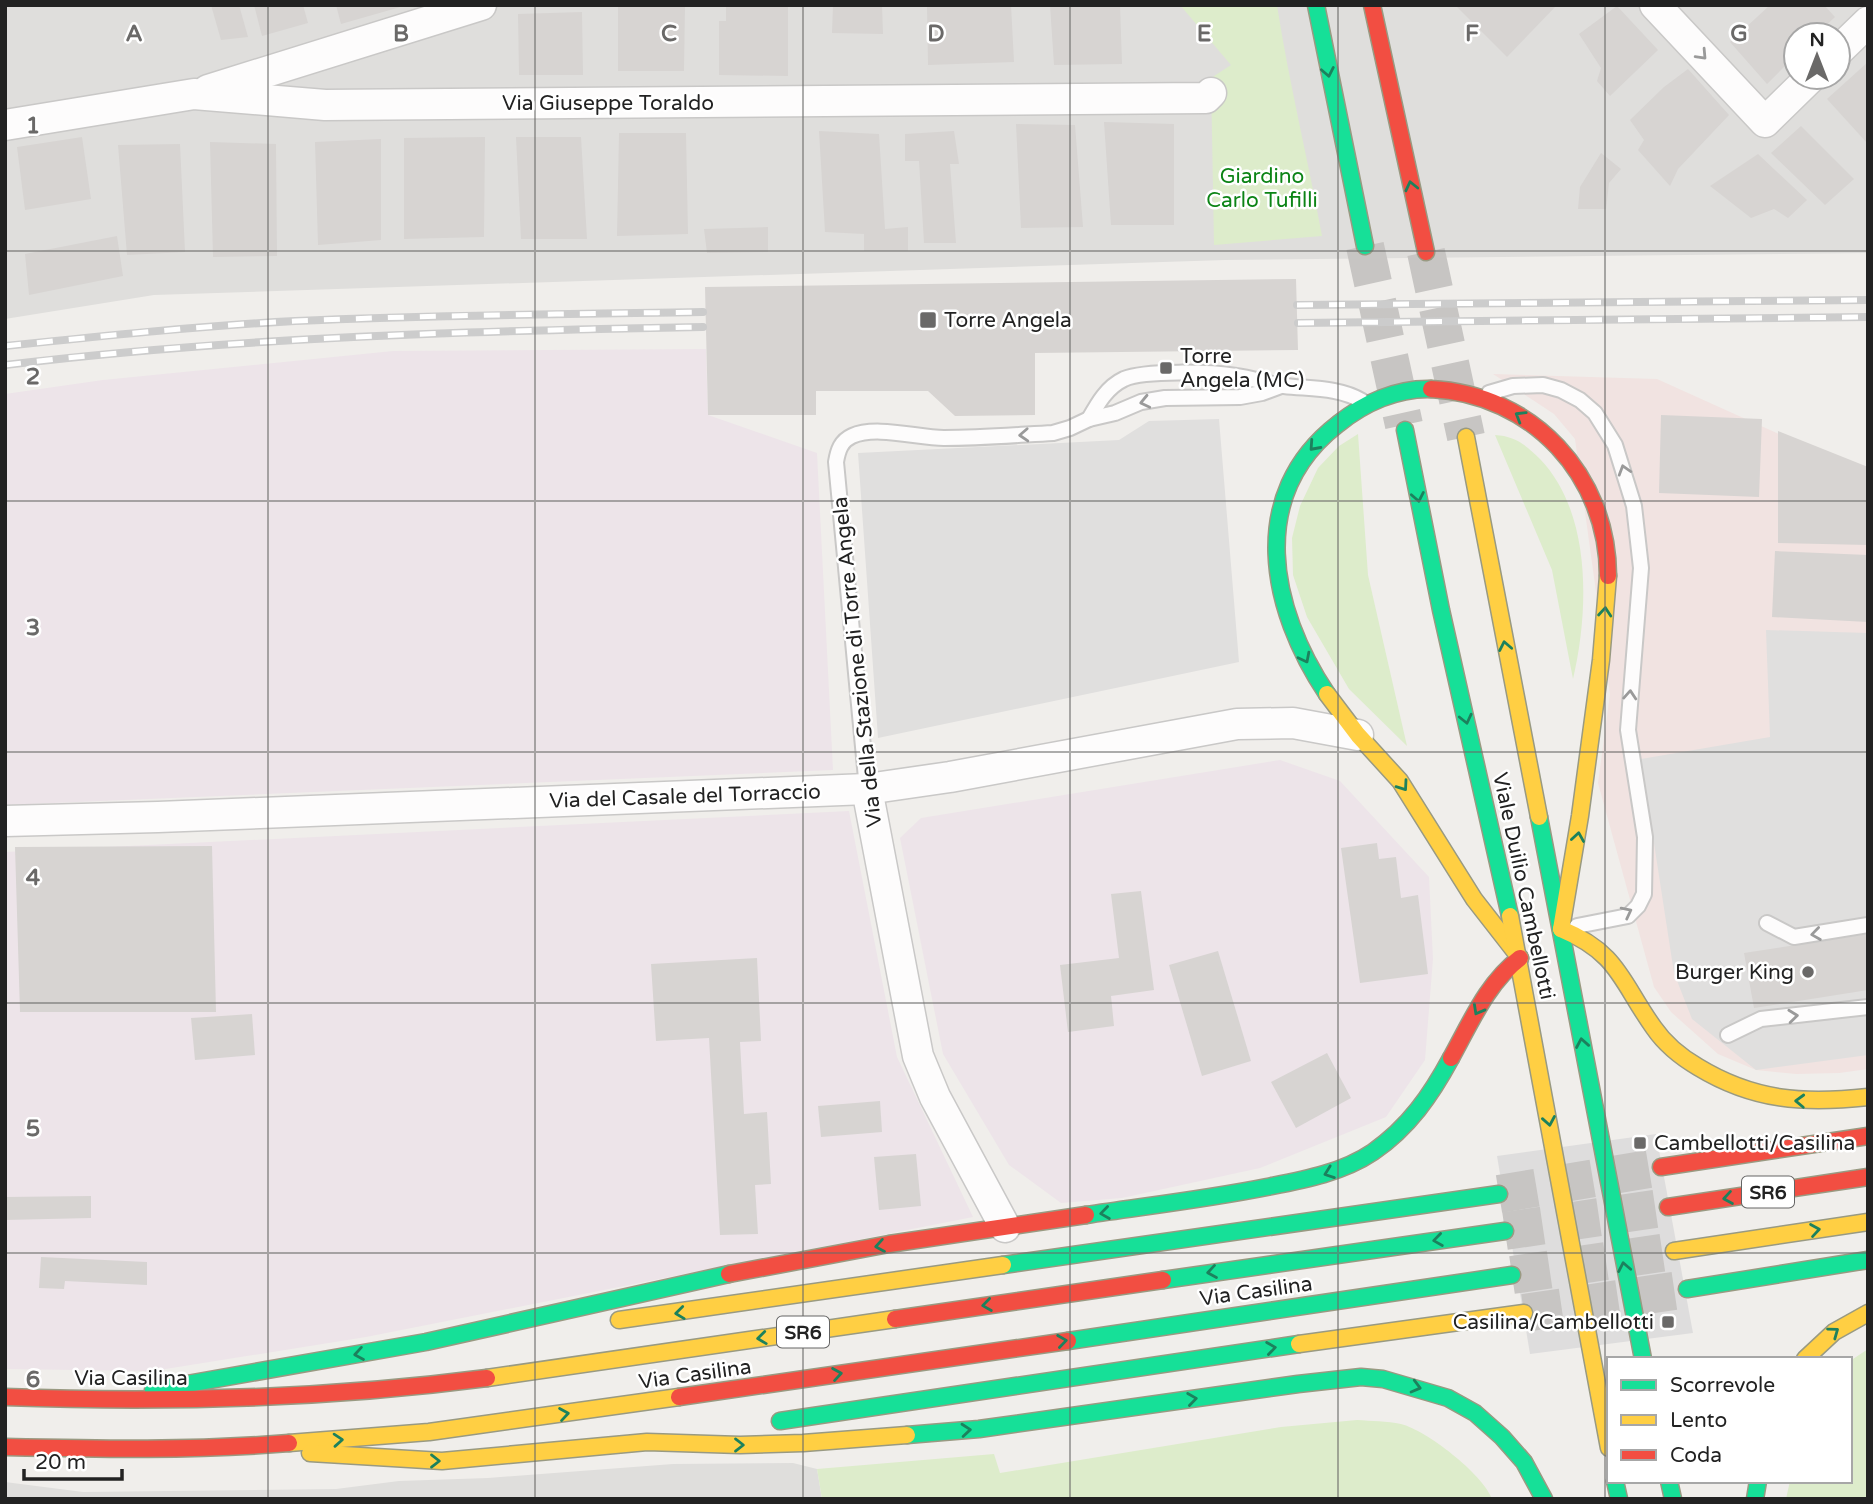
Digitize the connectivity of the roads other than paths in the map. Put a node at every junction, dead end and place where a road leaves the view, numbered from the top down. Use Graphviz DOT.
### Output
graph roads {
  1 [pos="481,5"];
  2 [pos="1316,5"];
  3 [pos="1373,5"];
  4 [pos="1656,5"];
  5 [pos="1868,22"];
  6 [pos="1852,37"];
  7 [pos="1797,91"];
  8 [pos="1211,93"];
  9 [pos="194,94"];
  10 [pos="5,125"];
  11 [pos="1365,246"];
  12 [pos="1426,252"];
  13 [pos="1281,386"];
  14 [pos="1478,397"];
  15 [pos="1368,404"];
  16 [pos="1089,419"];
  17 [pos="1405,429"];
  18 [pos="1466,437"];
  19 [pos="1358,734"];
  20 [pos="867,789"];
  21 [pos="5,821"];
  22 [pos="1767,923"];
  23 [pos="1868,925"];
  24 [pos="1562,929"];
  25 [pos="1520,958"];
  26 [pos="1868,1007"];
  27 [pos="1728,1035"];
  28 [pos="1868,1097"];
  29 [pos="1868,1136"];
  30 [pos="1661,1167"];
  31 [pos="1868,1177"];
  32 [pos="1499,1194"];
  33 [pos="1668,1207"];
  34 [pos="1868,1222"];
  35 [pos="1005,1227"];
  36 [pos="1505,1230"];
  37 [pos="1674,1251"];
  38 [pos="1868,1260"];
  39 [pos="1512,1275"];
  40 [pos="1688,1289"];
  41 [pos="1524,1313"];
  42 [pos="1868,1313"];
  43 [pos="599,1322"];
  44 [pos="572,1325"];
  45 [pos="426,1342"];
  46 [pos="1643,1357"];
  47 [pos="1807,1357"];
  48 [pos="5,1397"];
  49 [pos="99,1400"];
  50 [pos="771,1423"];
  51 [pos="729,1429"];
  52 [pos="1607,1438"];
  53 [pos="647,1442"];
  54 [pos="5,1447"];
  55 [pos="245,1447"];
  56 [pos="1544,1499"];
  1 -- 9 [label="street"];
  2 -- 11 [label="main road, one-way"];
  12 -- 3 [label="main road, one-way"];
  4 -- 7 [label="street, one-way"];
  5 -- 6 [label="street"];
  8 -- 9 [label="street, Via Giuseppe Toraldo"];
  9 -- 10 [label="street, Via Giuseppe Toraldo"];
  13 -- 15 [label="lane"];
  13 -- 16 [label="lane, one-way"];
  13 -- 16 [label="lane"];
  14 -- 15 [label="main road"];
  24 -- 14 [label="main road, one-way"];
  24 -- 14 [label="lane, one-way"];
  15 -- 19 [label="main road, one-way"];
  16 -- 20 [label="lane, Via della Stazione di Torre Angela, one-way"];
  17 -- 25 [label="main road, Viale Duilio Cambellotti, one-way"];
  24 -- 18 [label="main road, Viale Duilio Cambellotti, one-way"];
  19 -- 20 [label="street, Via del Casale del Torraccio"];
  19 -- 25 [label="main road, one-way"];
  20 -- 21 [label="street, Via del Casale del Torraccio"];
  20 -- 35 [label="street, Via della Stazione di Torre Angela"];
  23 -- 22 [label="lane, one-way"];
  28 -- 24 [label="main road, one-way"];
  46 -- 24 [label="main road, Viale Duilio Cambellotti, one-way"];
  25 -- 35 [label="main road, one-way"];
  25 -- 52 [label="main road, Viale Duilio Cambellotti, one-way"];
  27 -- 26 [label="lane, one-way"];
  29 -- 30 [label="main road"];
  31 -- 33 [label="main road, SR6, one-way"];
  32 -- 43 [label="main road, one-way"];
  37 -- 34 [label="main road, SR6, one-way"];
  35 -- 45 [label="main road, one-way"];
  36 -- 49 [label="main road, Via Casilina / SR6, one-way"];
  38 -- 40 [label="main road"];
  55 -- 39 [label="main road, Via Casilina / SR6, one-way"];
  50 -- 41 [label="main road, one-way"];
  47 -- 42 [label="main road, one-way"];
  44 -- 45 [label="main road"];
  45 -- 49 [label="main road, one-way"];
  48 -- 49 [label="main road, Via Casilina / SR6"];
  51 -- 53 [label="main road"];
  55 -- 53 [label="main road, one-way"];
  53 -- 56 [label="main road, one-way"];
  54 -- 55 [label="main road, Via Casilina / SR6"];
}
